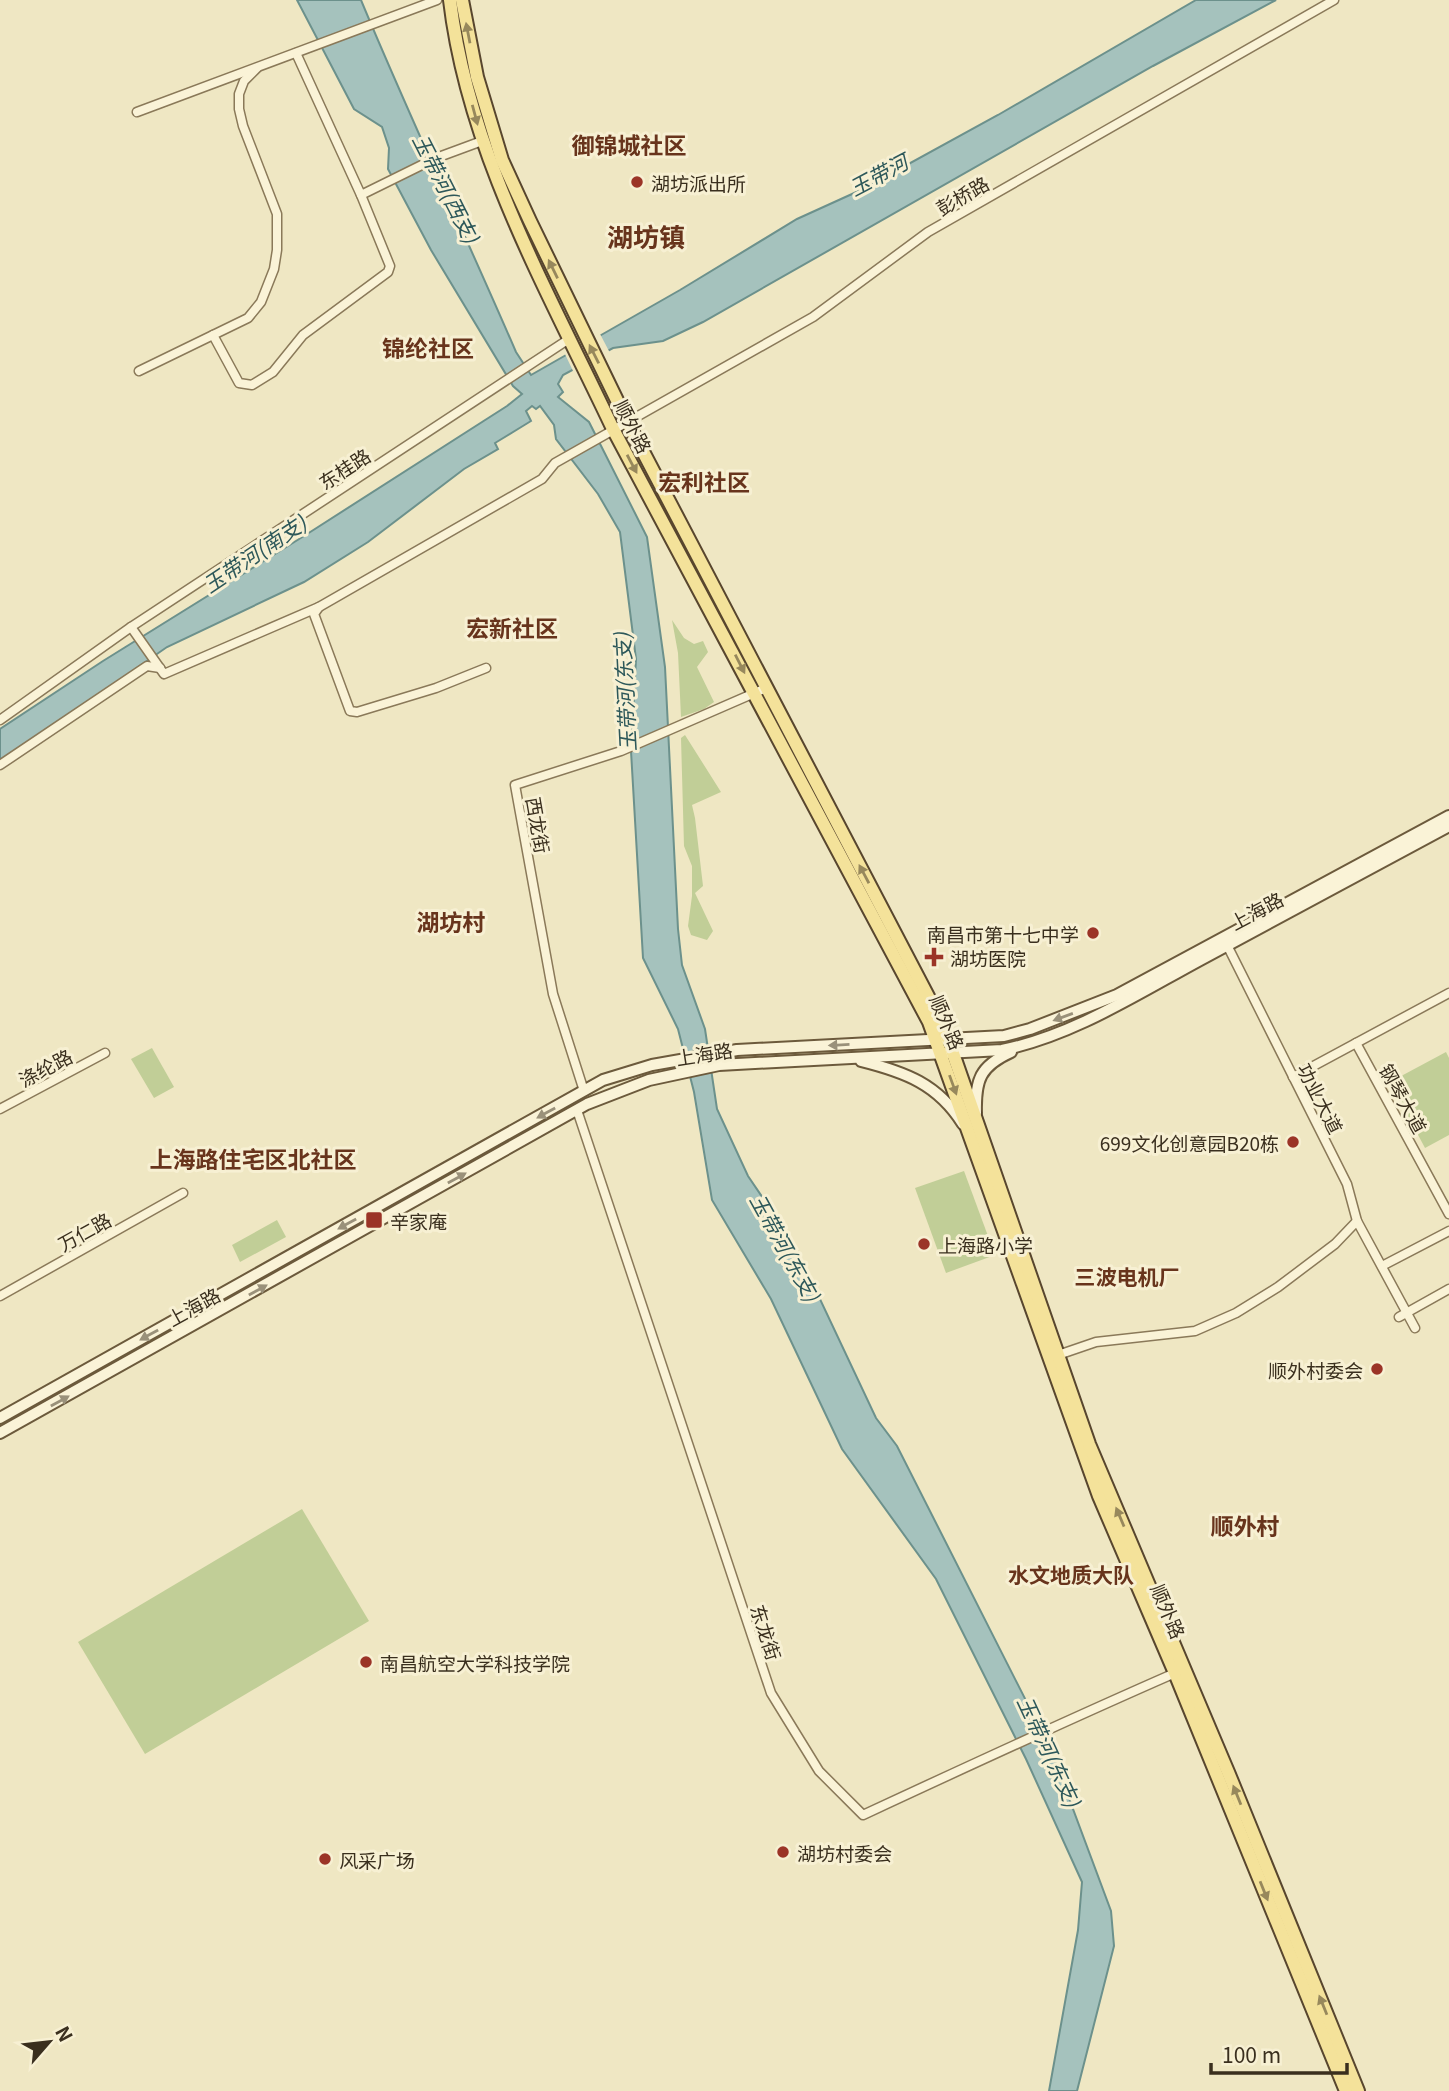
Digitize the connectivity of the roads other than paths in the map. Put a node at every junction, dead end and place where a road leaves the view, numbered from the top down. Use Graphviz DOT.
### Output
graph roads {
  1 [pos="437,0"];
  2 [pos="450,0"];
  3 [pos="462,0"];
  4 [pos="1334,0"];
  5 [pos="299,52"];
  6 [pos="257,68"];
  7 [pos="137,112"];
  8 [pos="482,141"];
  9 [pos="361,195"];
  10 [pos="213,335"];
  11 [pos="569,339"];
  12 [pos="139,371"];
  13 [pos="627,421"];
  14 [pos="613,429"];
  15 [pos="319,607"];
  16 [pos="134,629"];
  17 [pos="160,668"];
  18 [pos="486,668"];
  19 [pos="760,690"];
  20 [pos="0,720"];
  21 [pos="0,765"];
  22 [pos="1449,816"];
  23 [pos="1449,826"];
  24 [pos="1227,945"];
  25 [pos="1449,993"];
  26 [pos="942,1039"];
  27 [pos="1356,1043"];
  28 [pos="1024,1045"];
  29 [pos="947,1053"];
  30 [pos="105,1054"];
  31 [pos="848,1058"];
  32 [pos="1293,1077"];
  33 [pos="584,1091"];
  34 [pos="0,1109"];
  35 [pos="576,1110"];
  36 [pos="976,1116"];
  37 [pos="970,1135"];
  38 [pos="183,1193"];
  39 [pos="1449,1214"];
  40 [pos="1357,1221"];
  41 [pos="1449,1231"];
  42 [pos="1382,1266"];
  43 [pos="1449,1289"];
  44 [pos="0,1296"];
  45 [pos="1407,1312"];
  46 [pos="1399,1317"];
  47 [pos="1415,1328"];
  48 [pos="1058,1355"];
  49 [pos="0,1418"];
  50 [pos="0,1433"];
  51 [pos="1175,1673"];
  52 [pos="1346,2091"];
  53 [pos="1358,2091"];
  1 -- 5 [label="street"];
  2 -- 8 [label="main road, 顺外路, one-way"];
  13 -- 3 [label="main road, 顺外路, one-way"];
  4 -- 13 [label="street, 彭桥路"];
  5 -- 6 [label="street"];
  5 -- 9 [label="street"];
  6 -- 7 [label="street"];
  6 -- 10 [label="street"];
  8 -- 9 [label="street"];
  8 -- 11 [label="main road, 顺外路"];
  9 -- 10 [label="street"];
  10 -- 12 [label="street"];
  11 -- 14 [label="main road, 顺外路"];
  11 -- 16 [label="street, 东桂路"];
  13 -- 14 [label="street, 彭桥路"];
  13 -- 19 [label="main road, 顺外路"];
  14 -- 15 [label="street, 彭桥路"];
  14 -- 19 [label="main road, 顺外路, one-way"];
  15 -- 17 [label="street, 彭桥路"];
  15 -- 18 [label="street"];
  16 -- 17 [label="street"];
  16 -- 20 [label="street, 东桂路"];
  17 -- 21 [label="street"];
  19 -- 26 [label="main road, 顺外路"];
  19 -- 33 [label="street, 西龙街"];
  22 -- 26 [label="main road, 上海路, one-way"];
  23 -- 24 [label="main road, 上海路"];
  24 -- 28 [label="main road, 上海路"];
  24 -- 32 [label="street, 功业大道"];
  25 -- 27 [label="street"];
  26 -- 29 [label="main road, 顺外路"];
  26 -- 33 [label="main road, 上海路, one-way"];
  27 -- 32 [label="street"];
  27 -- 39 [label="street, 钢琴大道"];
  28 -- 29 [label="main road, 上海路"];
  28 -- 36 [label="main road"];
  29 -- 31 [label="main road, 上海路"];
  29 -- 36 [label="main road, 顺外路"];
  29 -- 37 [label="main road, 顺外路, one-way"];
  30 -- 34 [label="street, 涤纶路"];
  31 -- 35 [label="main road, 上海路"];
  31 -- 37 [label="main road"];
  32 -- 40 [label="street, 功业大道"];
  33 -- 49 [label="main road, 上海路, one-way"];
  50 -- 35 [label="main road, 上海路, one-way"];
  35 -- 51 [label="street, 东龙街"];
  36 -- 48 [label="main road, 顺外路"];
  37 -- 51 [label="main road, 顺外路"];
  38 -- 44 [label="street, 万仁路"];
  40 -- 42 [label="street, 功业大道"];
  40 -- 48 [label="street"];
  41 -- 42 [label="street"];
  42 -- 45 [label="street, 功业大道"];
  43 -- 45 [label="street"];
  45 -- 46 [label="street"];
  45 -- 47 [label="street, 功业大道"];
  53 -- 48 [label="main road, 顺外路, one-way"];
  51 -- 52 [label="main road, 顺外路, one-way"];
}
